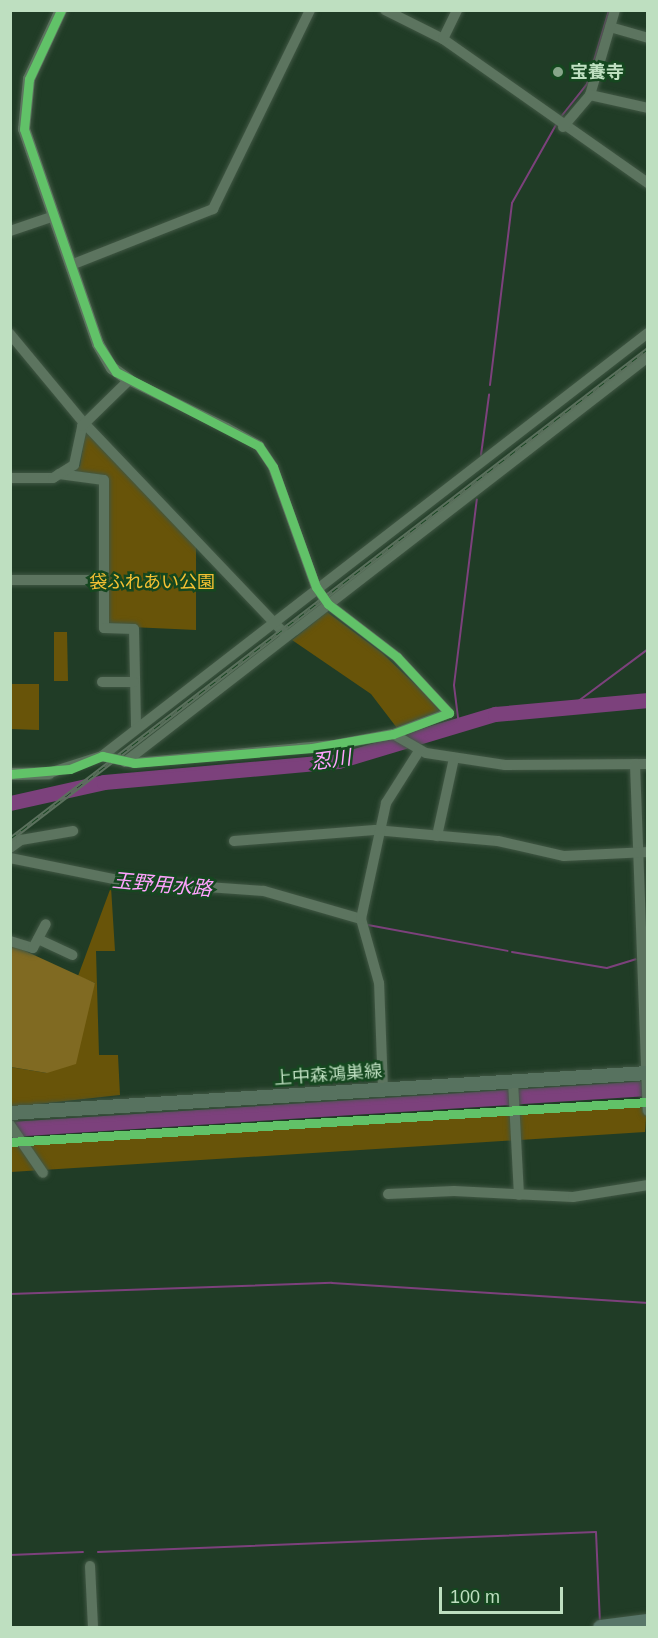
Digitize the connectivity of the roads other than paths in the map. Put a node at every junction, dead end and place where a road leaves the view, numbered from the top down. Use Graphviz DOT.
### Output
graph roads {
  1 [pos="61,10"];
  2 [pos="310,10"];
  3 [pos="385,10"];
  4 [pos="457,10"];
  5 [pos="615,10"];
  6 [pos="610,27"];
  7 [pos="648,38"];
  8 [pos="443,39"];
  9 [pos="590,95"];
  10 [pos="648,108"];
  11 [pos="563,127"];
  12 [pos="648,183"];
  13 [pos="54,216"];
  14 [pos="10,231"];
  15 [pos="71,265"];
  16 [pos="648,333"];
  17 [pos="10,334"];
  18 [pos="648,357"];
  19 [pos="129,380"];
  20 [pos="84,423"];
  21 [pos="59,474"];
  22 [pos="10,478"];
  23 [pos="10,579"];
  24 [pos="104,580"];
  25 [pos="316,587"];
  26 [pos="328,604"];
  27 [pos="272,621"];
  28 [pos="287,636"];
  29 [pos="102,682"];
  30 [pos="134,682"];
  31 [pos="136,726"];
  32 [pos="395,735"];
  33 [pos="419,751"];
  34 [pos="102,756"];
  35 [pos="453,758"];
  36 [pos="125,762"];
  37 [pos="634,764"];
  38 [pos="648,764"];
  39 [pos="49,773"];
  40 [pos="10,774"];
  41 [pos="382,830"];
  42 [pos="73,831"];
  43 [pos="437,836"];
  44 [pos="234,841"];
  45 [pos="10,848"];
  46 [pos="642,852"];
  47 [pos="10,858"];
  48 [pos="361,919"];
  49 [pos="46,924"];
  50 [pos="38,939"];
  51 [pos="10,941"];
  52 [pos="73,955"];
  53 [pos="646,1076"];
  54 [pos="514,1085"];
  55 [pos="383,1090"];
  56 [pos="647,1097"];
  57 [pos="648,1111"];
  58 [pos="10,1113"];
  59 [pos="10,1125"];
  60 [pos="44,1173"];
  61 [pos="648,1185"];
  62 [pos="388,1194"];
  63 [pos="519,1195"];
  64 [pos="90,1566"];
  65 [pos="648,1622"];
  66 [pos="93,1628"];
  67 [pos="601,1628"];
  1 -- 13 [label="street"];
  2 -- 15 [label="street"];
  3 -- 8 [label="street"];
  4 -- 8 [label="street"];
  5 -- 6 [label="street"];
  6 -- 7 [label="street"];
  6 -- 9 [label="street"];
  8 -- 11 [label="street"];
  9 -- 10 [label="street"];
  9 -- 11 [label="street"];
  11 -- 12 [label="street"];
  13 -- 14 [label="street"];
  13 -- 15 [label="street"];
  15 -- 19 [label="street"];
  16 -- 25 [label="street"];
  17 -- 20 [label="street"];
  18 -- 26 [label="street"];
  19 -- 20 [label="street"];
  19 -- 25 [label="street"];
  20 -- 21 [label="street"];
  20 -- 27 [label="street"];
  21 -- 22 [label="street"];
  21 -- 24 [label="street"];
  23 -- 24 [label="street"];
  24 -- 30 [label="street"];
  25 -- 26 [label="street"];
  25 -- 27 [label="street"];
  26 -- 28 [label="street"];
  26 -- 32 [label="street"];
  27 -- 28 [label="street"];
  27 -- 31 [label="street"];
  28 -- 36 [label="street"];
  29 -- 30 [label="street"];
  30 -- 31 [label="street"];
  31 -- 34 [label="street"];
  32 -- 33 [label="street"];
  32 -- 36 [label="street"];
  33 -- 35 [label="street"];
  33 -- 41 [label="street"];
  34 -- 36 [label="street"];
  34 -- 39 [label="street"];
  35 -- 37 [label="street"];
  35 -- 43 [label="street"];
  37 -- 38 [label="street"];
  37 -- 46 [label="street"];
  39 -- 40 [label="street"];
  41 -- 43 [label="street"];
  41 -- 44 [label="street"];
  41 -- 48 [label="street"];
  42 -- 45 [label="street"];
  43 -- 46 [label="street"];
  46 -- 53 [label="street"];
  47 -- 48 [label="street"];
  48 -- 55 [label="street"];
  49 -- 50 [label="street"];
  50 -- 51 [label="street"];
  50 -- 52 [label="street"];
  53 -- 54 [label="main road, 上中森鴻巣線"];
  53 -- 56 [label="street"];
  54 -- 55 [label="main road, 上中森鴻巣線"];
  54 -- 63 [label="street"];
  55 -- 58 [label="main road, 上中森鴻巣線"];
  56 -- 57 [label="street"];
  59 -- 60 [label="street"];
  61 -- 63 [label="street"];
  62 -- 63 [label="street"];
  64 -- 66 [label="street"];
  65 -- 67 [label="highway"];
}
